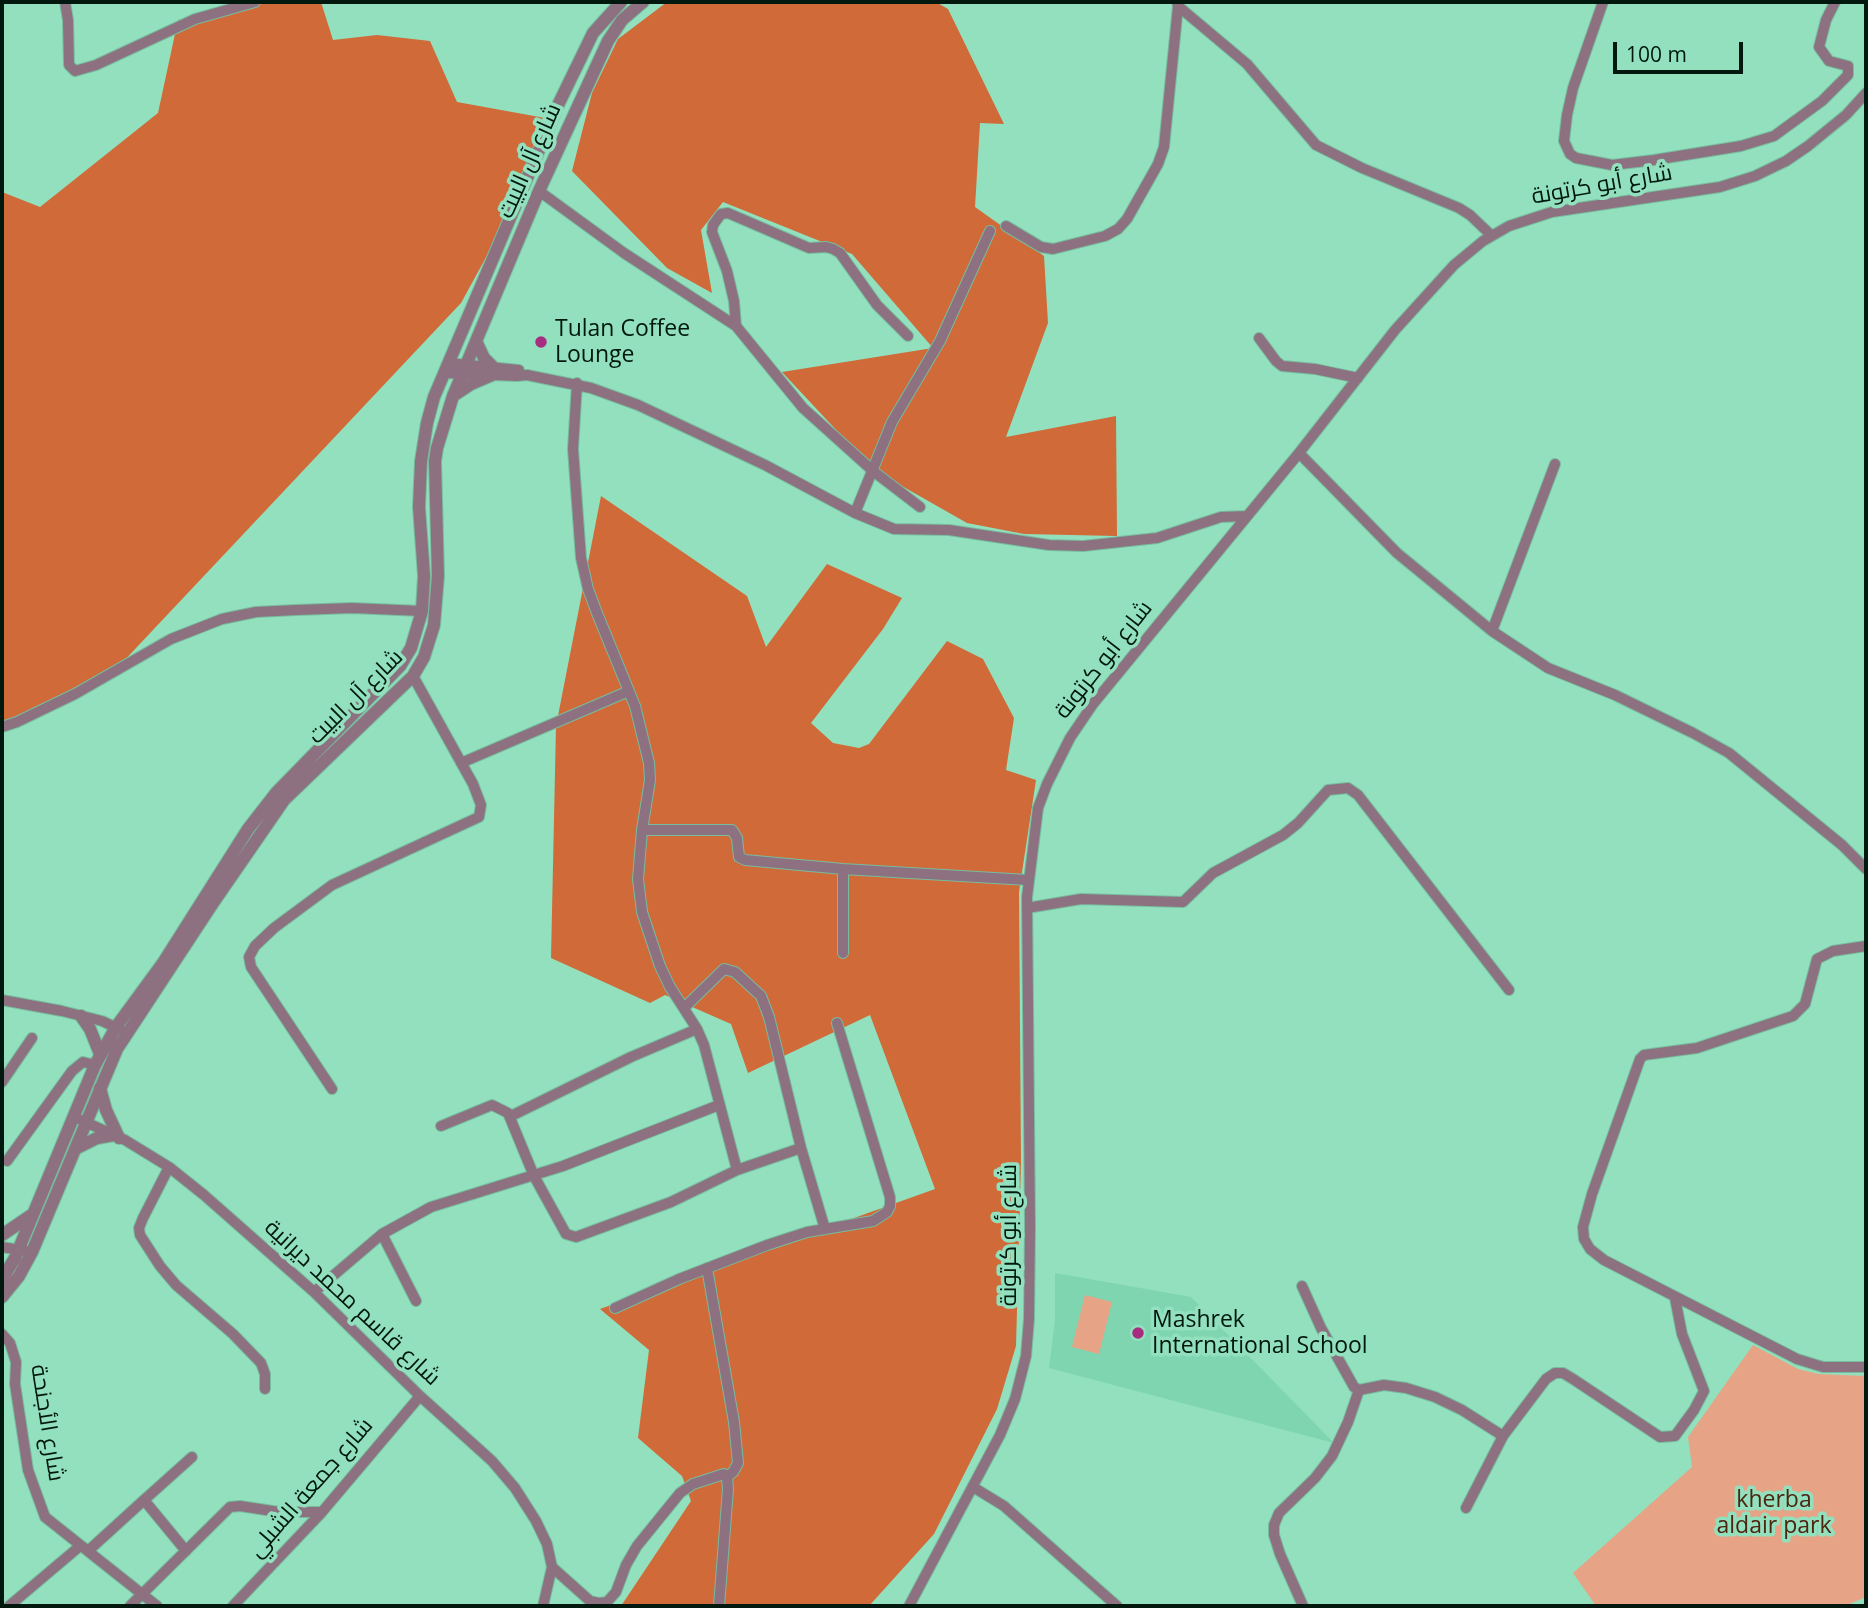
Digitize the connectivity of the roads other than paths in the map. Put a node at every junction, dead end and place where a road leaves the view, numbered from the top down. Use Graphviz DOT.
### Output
graph roads {
  1 [pos="65,2"];
  2 [pos="255,2"];
  3 [pos="621,2"];
  4 [pos="643,2"];
  5 [pos="1603,2"];
  6 [pos="1835,2"];
  7 [pos="1177,4"];
  8 [pos="1866,93"];
  9 [pos="539,191"];
  10 [pos="1006,226"];
  11 [pos="990,231"];
  12 [pos="1491,235"];
  13 [pos="736,326"];
  14 [pos="908,336"];
  15 [pos="1259,338"];
  16 [pos="476,341"];
  17 [pos="446,368"];
  18 [pos="463,370"];
  19 [pos="493,371"];
  20 [pos="1359,378"];
  21 [pos="577,383"];
  22 [pos="453,396"];
  23 [pos="1299,453"];
  24 [pos="1555,464"];
  25 [pos="873,471"];
  26 [pos="920,507"];
  27 [pos="855,513"];
  28 [pos="1247,516"];
  29 [pos="422,611"];
  30 [pos="1492,631"];
  31 [pos="413,676"];
  32 [pos="629,691"];
  33 [pos="2,727"];
  34 [pos="461,763"];
  35 [pos="642,830"];
  36 [pos="843,869"];
  37 [pos="1866,869"];
  38 [pos="1028,880"];
  39 [pos="1027,908"];
  40 [pos="1866,946"];
  41 [pos="843,953"];
  42 [pos="1509,990"];
  43 [pos="2,1000"];
  44 [pos="684,1008"];
  45 [pos="81,1016"];
  46 [pos="837,1023"];
  47 [pos="697,1029"];
  48 [pos="121,1030"];
  49 [pos="32,1038"];
  50 [pos="98,1059"];
  51 [pos="2,1082"];
  52 [pos="100,1088"];
  53 [pos="332,1089"];
  54 [pos="719,1105"];
  55 [pos="511,1116"];
  56 [pos="80,1120"];
  57 [pos="441,1126"];
  58 [pos="117,1136"];
  59 [pos="801,1148"];
  60 [pos="75,1149"];
  61 [pos="7,1161"];
  62 [pos="169,1167"];
  63 [pos="737,1170"];
  64 [pos="534,1176"];
  65 [pos="33,1214"];
  66 [pos="825,1229"];
  67 [pos="382,1234"];
  68 [pos="2,1235"];
  69 [pos="2,1247"];
  70 [pos="19,1255"];
  71 [pos="707,1268"];
  72 [pos="2,1279"];
  73 [pos="1302,1286"];
  74 [pos="314,1292"];
  75 [pos="2,1297"];
  76 [pos="1675,1298"];
  77 [pos="416,1301"];
  78 [pos="615,1308"];
  79 [pos="2,1334"];
  80 [pos="1866,1367"];
  81 [pos="265,1389"];
  82 [pos="1359,1390"];
  83 [pos="420,1396"];
  84 [pos="1503,1436"];
  85 [pos="192,1457"];
  86 [pos="727,1477"];
  87 [pos="973,1486"];
  88 [pos="144,1500"];
  89 [pos="1466,1507"];
  90 [pos="322,1512"];
  91 [pos="84,1548"];
  92 [pos="186,1551"];
  93 [pos="552,1567"];
  94 [pos="142,1595"];
  95 [pos="9,1606"];
  96 [pos="130,1606"];
  97 [pos="157,1606"];
  98 [pos="233,1606"];
  99 [pos="543,1606"];
  100 [pos="719,1606"];
  101 [pos="909,1606"];
  102 [pos="1117,1606"];
  103 [pos="1303,1606"];
  1 -- 2 [label="street"];
  3 -- 17 [label="street, شارع آل البيت"];
  4 -- 9 [label="street, شارع آل البيت"];
  5 -- 6 [label="street"];
  7 -- 10 [label="street"];
  7 -- 12 [label="street"];
  8 -- 12 [label="street, شارع أبو كرتونة"];
  9 -- 13 [label="street"];
  9 -- 16 [label="street, شارع آل البيت"];
  11 -- 25 [label="street"];
  12 -- 20 [label="street, شارع أبو كرتونة"];
  13 -- 14 [label="street"];
  13 -- 25 [label="street"];
  15 -- 20 [label="street"];
  16 -- 18 [label="street, شارع آل البيت"];
  16 -- 19 [label="street"];
  17 -- 18 [label="street"];
  17 -- 29 [label="street, شارع آل البيت"];
  18 -- 19 [label="street"];
  18 -- 22 [label="street, شارع آل البيت"];
  19 -- 21 [label="street"];
  19 -- 22 [label="street"];
  20 -- 23 [label="street, شارع أبو كرتونة"];
  21 -- 27 [label="street"];
  21 -- 32 [label="street"];
  22 -- 31 [label="street, شارع آل البيت"];
  23 -- 28 [label="street, شارع أبو كرتونة"];
  23 -- 30 [label="street"];
  24 -- 30 [label="street"];
  25 -- 26 [label="street"];
  25 -- 27 [label="street"];
  27 -- 28 [label="street"];
  28 -- 38 [label="street, شارع أبو كرتونة"];
  29 -- 33 [label="street"];
  29 -- 48 [label="street, شارع آل البيت"];
  30 -- 37 [label="street"];
  31 -- 34 [label="street"];
  31 -- 48 [label="street, شارع آل البيت"];
  32 -- 34 [label="street"];
  32 -- 35 [label="street"];
  34 -- 53 [label="street"];
  35 -- 36 [label="street"];
  35 -- 44 [label="street"];
  36 -- 38 [label="street"];
  36 -- 41 [label="street"];
  38 -- 39 [label="street, شارع أبو كرتونة"];
  39 -- 42 [label="street"];
  39 -- 87 [label="street, شارع أبو كرتونة"];
  40 -- 76 [label="street"];
  43 -- 45 [label="street"];
  44 -- 47 [label="street"];
  44 -- 59 [label="street"];
  45 -- 48 [label="street"];
  45 -- 50 [label="street"];
  46 -- 66 [label="street"];
  47 -- 54 [label="street"];
  47 -- 55 [label="street"];
  48 -- 50 [label="street, شارع آل البيت"];
  48 -- 52 [label="street, شارع آل البيت"];
  49 -- 51 [label="street"];
  50 -- 56 [label="street, شارع آل البيت"];
  50 -- 61 [label="street"];
  52 -- 56 [label="street, شارع آل البيت"];
  52 -- 58 [label="street"];
  54 -- 63 [label="street"];
  54 -- 64 [label="street"];
  55 -- 57 [label="street"];
  55 -- 64 [label="street"];
  56 -- 58 [label="street, شارع قاسم محمد ديرانية"];
  56 -- 60 [label="street, شارع آل البيت"];
  56 -- 65 [label="street, شارع آل البيت"];
  58 -- 60 [label="street"];
  58 -- 62 [label="street, شارع قاسم محمد ديرانية"];
  59 -- 63 [label="street"];
  59 -- 66 [label="street"];
  60 -- 70 [label="street, شارع آل البيت"];
  62 -- 74 [label="street, شارع قاسم محمد ديرانية"];
  62 -- 81 [label="street"];
  63 -- 64 [label="street"];
  64 -- 67 [label="street"];
  65 -- 68 [label="street"];
  65 -- 70 [label="street, شارع آل البيت"];
  66 -- 71 [label="street"];
  67 -- 74 [label="street"];
  67 -- 77 [label="street"];
  69 -- 70 [label="street"];
  70 -- 72 [label="street, شارع آل البيت"];
  70 -- 75 [label="street, شارع آل البيت"];
  71 -- 78 [label="street"];
  71 -- 86 [label="street"];
  73 -- 82 [label="street"];
  74 -- 83 [label="street, شارع قاسم محمد ديرانية"];
  76 -- 80 [label="street"];
  76 -- 84 [label="street"];
  79 -- 91 [label="street, شارع الأجنحة"];
  82 -- 84 [label="street"];
  82 -- 103 [label="street"];
  83 -- 90 [label="street, شارع جمعة الشبلي"];
  83 -- 93 [label="street, شارع قاسم محمد ديرانية"];
  84 -- 89 [label="street"];
  85 -- 88 [label="street"];
  86 -- 93 [label="street"];
  86 -- 100 [label="street"];
  87 -- 101 [label="street, شارع أبو كرتونة"];
  87 -- 102 [label="street"];
  88 -- 91 [label="street"];
  88 -- 92 [label="street"];
  90 -- 92 [label="street"];
  90 -- 98 [label="street, شارع جمعة الشبلي"];
  91 -- 94 [label="street, شارع الأجنحة"];
  91 -- 95 [label="street"];
  92 -- 94 [label="street"];
  93 -- 99 [label="street"];
  94 -- 96 [label="street"];
  94 -- 97 [label="street, شارع الأجنحة"];
}
